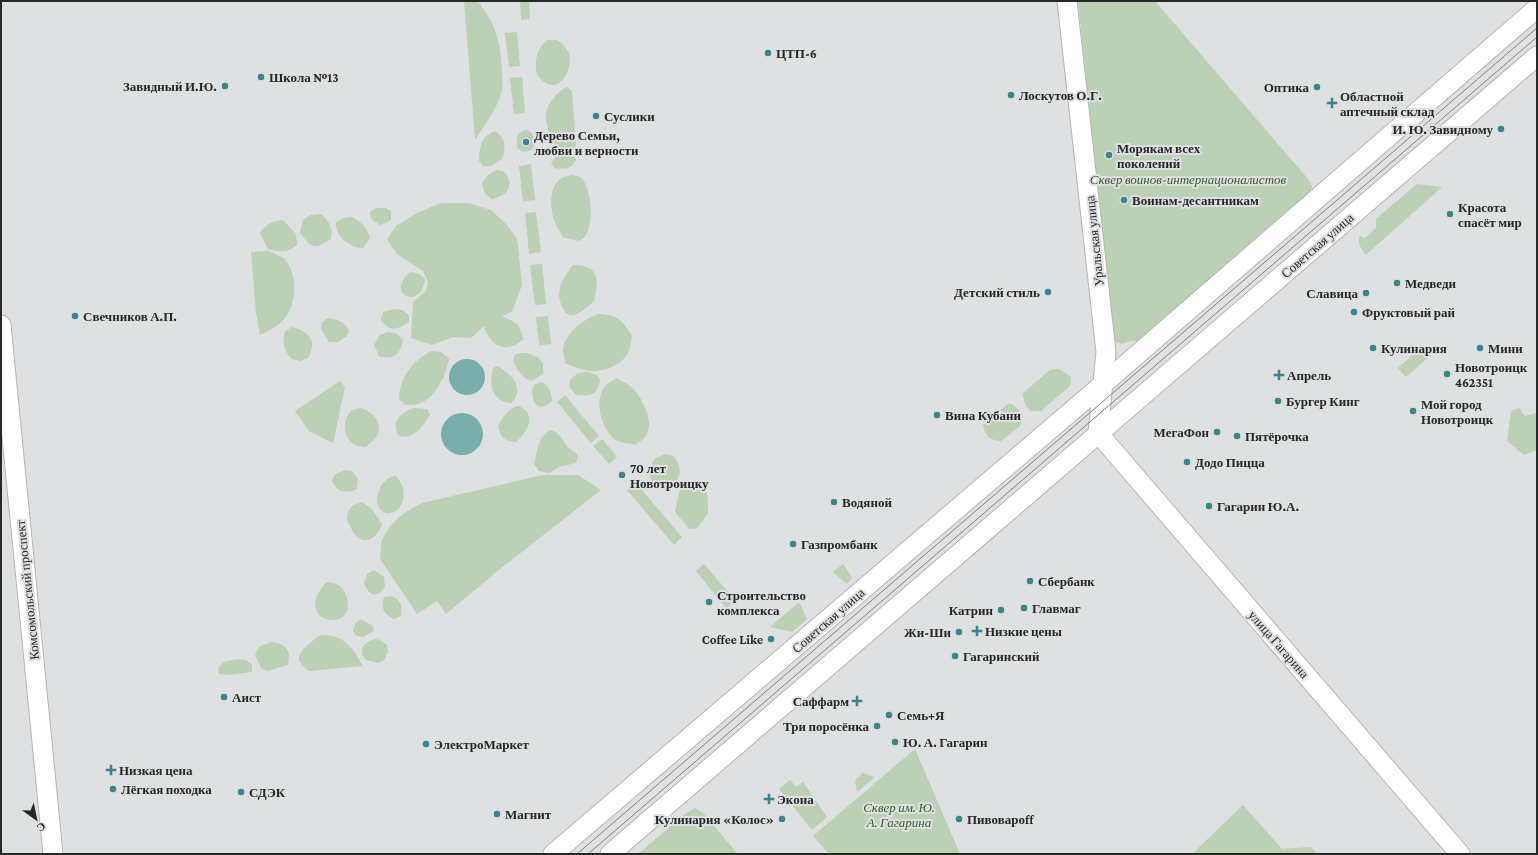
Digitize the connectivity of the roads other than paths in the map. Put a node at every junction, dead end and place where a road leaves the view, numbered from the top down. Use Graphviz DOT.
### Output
graph roads {
  1 [pos="1067,1"];
  2 [pos="1537,8"];
  3 [pos="1537,56"];
  4 [pos="1,325"];
  5 [pos="1102,385"];
  6 [pos="1098,433"];
  7 [pos="53,854"];
  8 [pos="553,854"];
  9 [pos="610,854"];
  10 [pos="1460,854"];
  1 -- 5 [label="main road, Уральская улица"];
  2 -- 5 [label="main road, Советская улица"];
  3 -- 6 [label="main road, Советская улица"];
  4 -- 7 [label="main road, Комсомольский проспект"];
  5 -- 6 [label="main road"];
  5 -- 8 [label="main road, Советская улица"];
  6 -- 9 [label="main road, Советская улица"];
  6 -- 10 [label="main road, улица Гагарина"];
}
